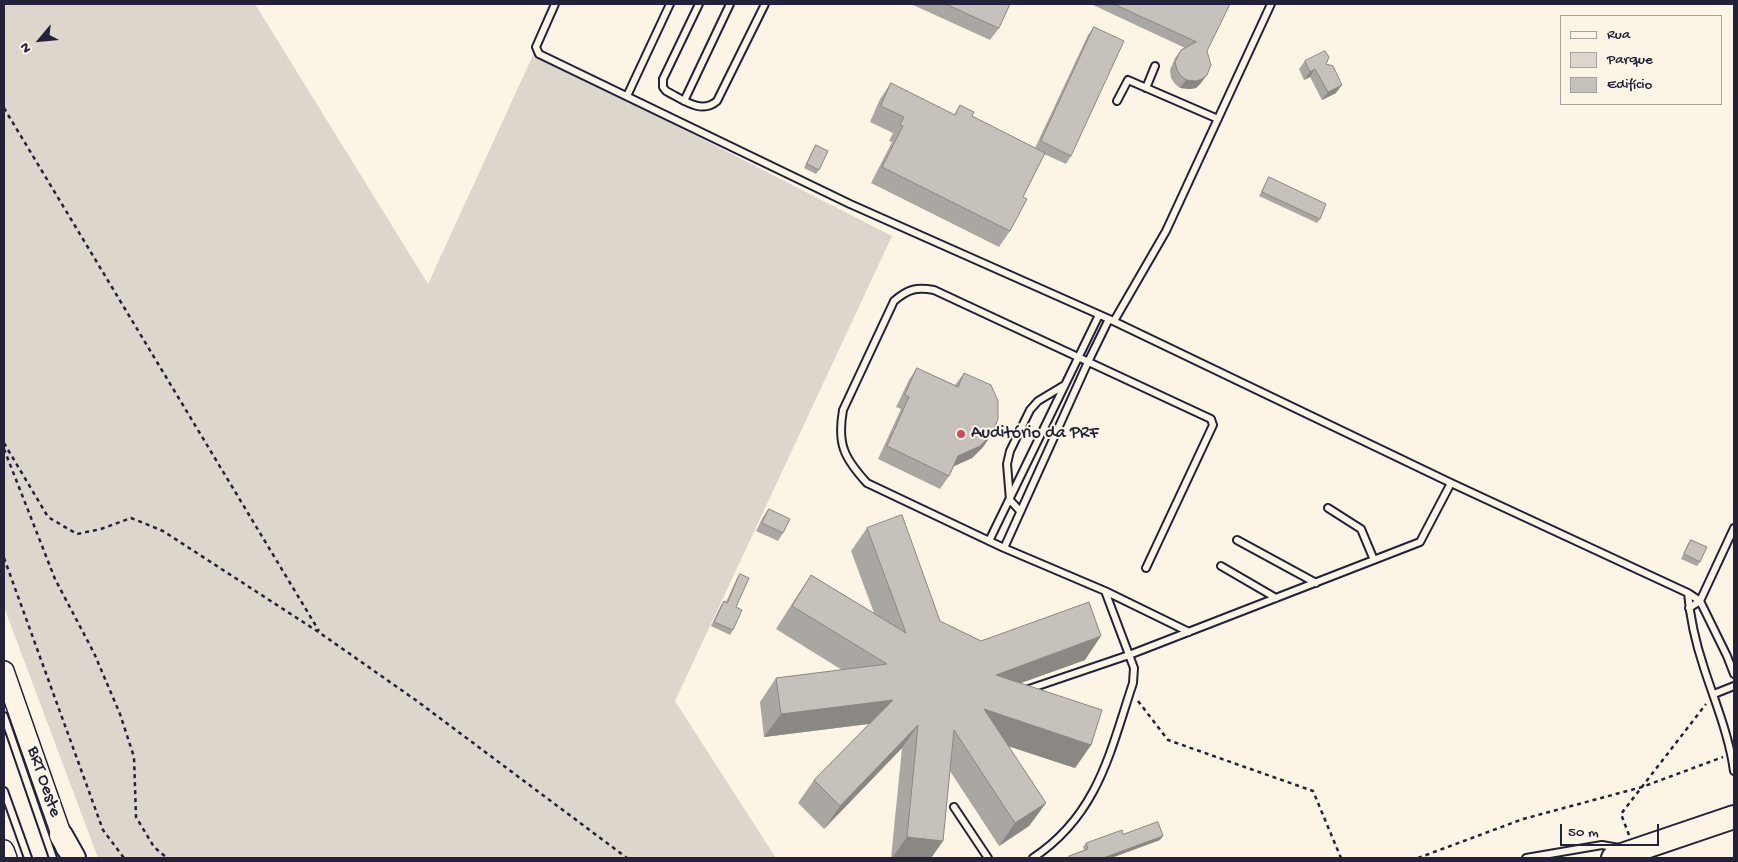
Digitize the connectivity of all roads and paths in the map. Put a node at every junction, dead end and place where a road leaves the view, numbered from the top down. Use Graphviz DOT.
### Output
graph roads {
  1 [pos="555,4"];
  2 [pos="670,4"];
  3 [pos="698,4"];
  4 [pos="730,4"];
  5 [pos="766,4"];
  6 [pos="1271,4"];
  7 [pos="1155,66"];
  8 [pos="1146,88"];
  9 [pos="627,96"];
  10 [pos="684,100"];
  11 [pos="1117,101"];
  12 [pos="4,108"];
  13 [pos="1218,119"];
  14 [pos="1100,315"];
  15 [pos="1112,320"];
  16 [pos="1078,357"];
  17 [pos="1088,362"];
  18 [pos="1064,385"];
  19 [pos="4,443"];
  20 [pos="4,449"];
  21 [pos="1451,483"];
  22 [pos="1010,500"];
  23 [pos="1328,508"];
  24 [pos="1020,511"];
  25 [pos="1734,528"];
  26 [pos="1237,540"];
  27 [pos="989,541"];
  28 [pos="1004,548"];
  29 [pos="4,558"];
  30 [pos="1374,560"];
  31 [pos="1221,566"];
  32 [pos="1146,568"];
  33 [pos="1316,583"];
  34 [pos="1104,591"];
  35 [pos="1688,593"];
  36 [pos="1276,598"];
  37 [pos="1700,601"];
  38 [pos="1689,608"];
  39 [pos="1188,632"];
  40 [pos="320,633"];
  41 [pos="1129,655"];
  42 [pos="4,671"];
  43 [pos="1734,674"];
  44 [pos="1734,686"];
  45 [pos="1130,690"];
  46 [pos="1020,692"];
  47 [pos="1714,694"];
  48 [pos="4,716"];
  49 [pos="1732,754"];
  50 [pos="1734,771"];
  51 [pos="1642,787"];
  52 [pos="4,791"];
  53 [pos="954,807"];
  54 [pos="1731,816"];
  55 [pos="61,835"];
  56 [pos="4,850"];
  57 [pos="1634,851"];
  58 [pos="7,858"];
  59 [pos="28,858"];
  60 [pos="53,858"];
  61 [pos="70,858"];
  62 [pos="74,858"];
  63 [pos="124,858"];
  64 [pos="167,858"];
  65 [pos="627,858"];
  66 [pos="988,858"];
  67 [pos="1033,858"];
  68 [pos="1341,858"];
  69 [pos="1418,858"];
  70 [pos="1526,858"];
  71 [pos="1613,858"];
  1 -- 9 [label="lane"];
  2 -- 9 [label="lane"];
  3 -- 10 [label="lane"];
  4 -- 10 [label="lane"];
  5 -- 10 [label="lane"];
  6 -- 13 [label="lane"];
  7 -- 8 [label="lane"];
  8 -- 11 [label="lane"];
  8 -- 13 [label="lane"];
  9 -- 14 [label="lane"];
  12 -- 40 [label="path"];
  13 -- 15 [label="lane"];
  14 -- 15 [label="lane"];
  14 -- 16 [label="lane"];
  15 -- 17 [label="lane"];
  15 -- 21 [label="lane"];
  16 -- 17 [label="lane"];
  16 -- 18 [label="lane"];
  16 -- 27 [label="lane"];
  17 -- 24 [label="lane"];
  17 -- 32 [label="lane"];
  18 -- 22 [label="lane"];
  18 -- 22 [label="lane"];
  19 -- 40 [label="path"];
  20 -- 64 [label="path"];
  21 -- 30 [label="lane"];
  21 -- 35 [label="lane"];
  22 -- 24 [label="lane"];
  22 -- 27 [label="lane"];
  23 -- 30 [label="lane"];
  24 -- 28 [label="lane"];
  25 -- 37 [label="lane"];
  26 -- 33 [label="lane"];
  27 -- 28 [label="lane"];
  28 -- 34 [label="lane"];
  29 -- 63 [label="path"];
  30 -- 33 [label="lane"];
  31 -- 36 [label="lane"];
  33 -- 36 [label="lane"];
  34 -- 39 [label="lane"];
  34 -- 41 [label="lane"];
  35 -- 37 [label="lane"];
  35 -- 38 [label="lane"];
  36 -- 39 [label="lane"];
  37 -- 38 [label="lane"];
  37 -- 43 [label="lane"];
  38 -- 47 [label="lane"];
  39 -- 41 [label="lane"];
  40 -- 65 [label="path"];
  41 -- 45 [label="lane"];
  41 -- 46 [label="lane"];
  42 -- 55 [label="main road"];
  44 -- 47 [label="lane"];
  45 -- 67 [label="lane"];
  45 -- 68 [label="path"];
  47 -- 49 [label="lane"];
  47 -- 51 [label="path"];
  48 -- 60 [label="lane, BRT Oeste"];
  49 -- 50 [label="lane"];
  49 -- 51 [label="path"];
  51 -- 57 [label="path"];
  51 -- 69 [label="path"];
  52 -- 59 [label="lane"];
  53 -- 66 [label="lane"];
  54 -- 57 [label="highway"];
  55 -- 61 [label="main road"];
  55 -- 62 [label="highway"];
  56 -- 58 [label="main road"];
  57 -- 70 [label="lane"];
  57 -- 71 [label="highway"];
}
